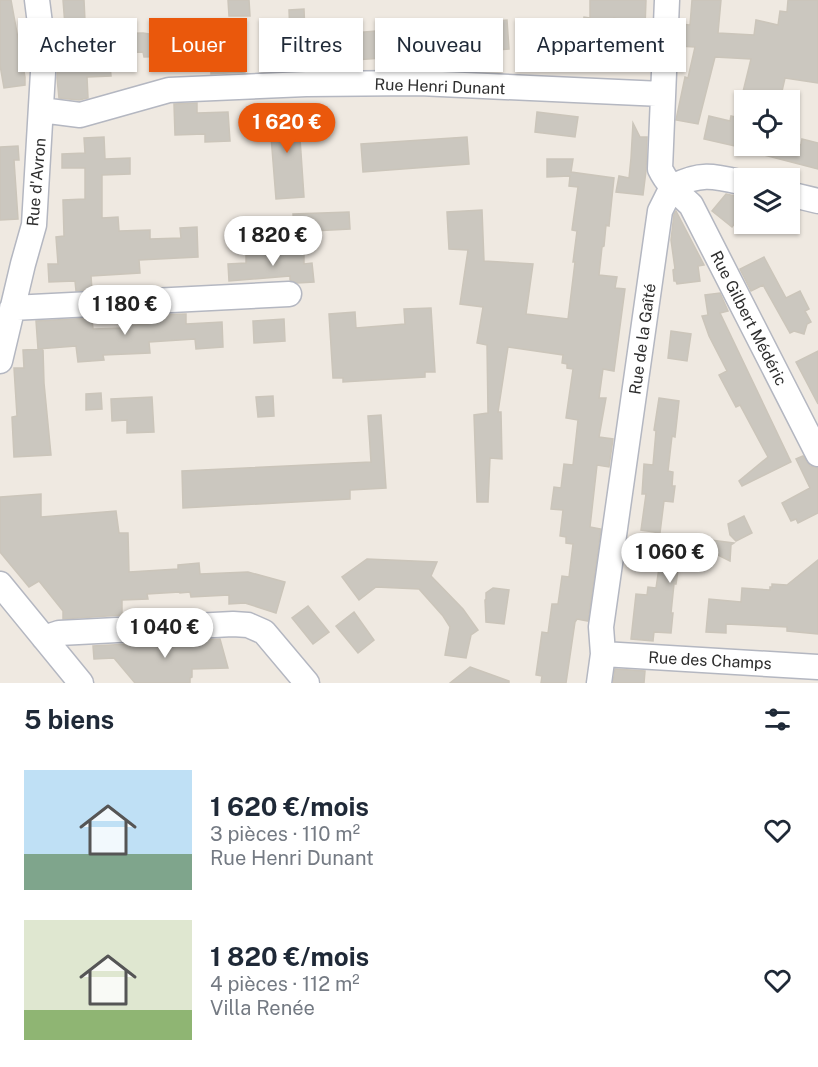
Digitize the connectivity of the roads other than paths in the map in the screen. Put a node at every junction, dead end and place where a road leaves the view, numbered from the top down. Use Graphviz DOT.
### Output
graph roads {
  1 [pos="37,0"];
  2 [pos="667,0"];
  3 [pos="662,94"];
  4 [pos="41,110"];
  5 [pos="734,181"];
  6 [pos="672,187"];
  7 [pos="800,197"];
  8 [pos="818,201"];
  9 [pos="289,294"];
  10 [pos="12,308"];
  11 [pos="0,361"];
  12 [pos="818,454"];
  13 [pos="0,584"];
  14 [pos="44,638"];
  15 [pos="603,654"];
  16 [pos="818,667"];
  17 [pos="81,683"];
  18 [pos="307,683"];
  19 [pos="599,683"];
  1 -- 4 [label="street, Rue d'Avron"];
  2 -- 3 [label="street"];
  3 -- 4 [label="street, Rue Henri Dunant"];
  3 -- 6 [label="street"];
  4 -- 10 [label="street, Rue d'Avron"];
  5 -- 6 [label="street"];
  6 -- 12 [label="street, Rue Gilbert Médéric"];
  6 -- 15 [label="street, Rue de la Gaîté"];
  7 -- 8 [label="street"];
  9 -- 10 [label="street"];
  10 -- 11 [label="street, Rue d'Avron"];
  13 -- 14 [label="street"];
  14 -- 17 [label="street"];
  14 -- 18 [label="street"];
  15 -- 16 [label="street, Rue des Champs"];
  15 -- 19 [label="street, Rue de la Gaîté"];
}
